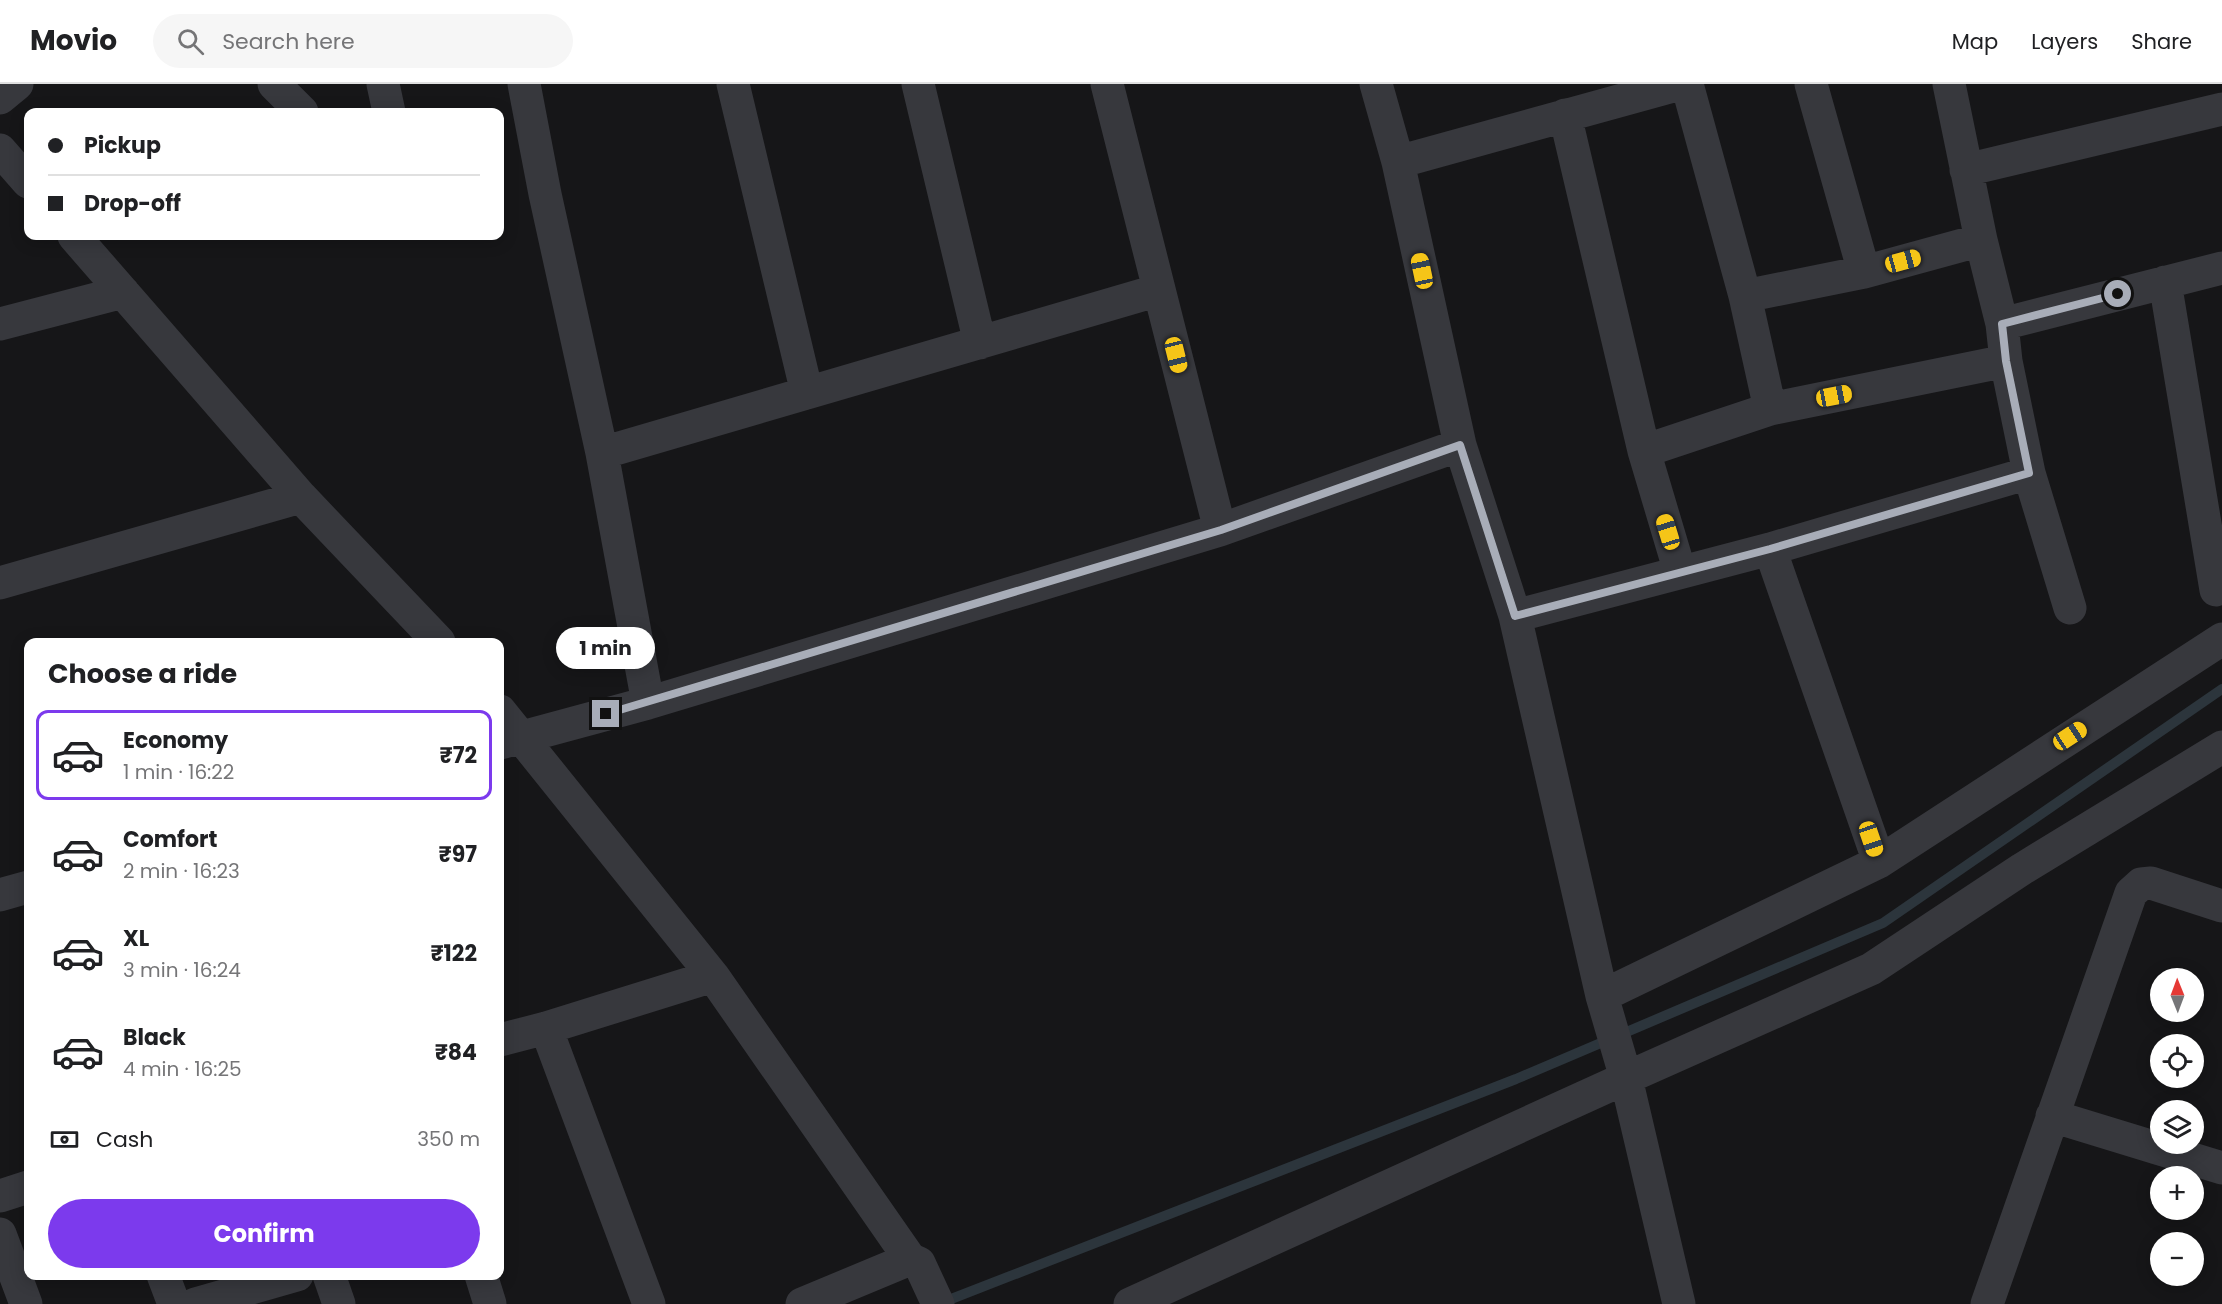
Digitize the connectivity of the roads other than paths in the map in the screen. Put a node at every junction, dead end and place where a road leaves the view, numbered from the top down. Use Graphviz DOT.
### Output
graph roads {
  1 [pos="17,84"];
  2 [pos="274,84"];
  3 [pos="383,84"];
  4 [pos="524,84"];
  5 [pos="734,84"];
  6 [pos="918,84"];
  7 [pos="1107,84"];
  8 [pos="1376,84"];
  9 [pos="1680,84"];
  10 [pos="1687,84"];
  11 [pos="1811,84"];
  12 [pos="1949,84"];
  13 [pos="0,98"];
  14 [pos="298,108"];
  15 [pos="387,108"];
  16 [pos="2222,109"];
  17 [pos="1565,115"];
  18 [pos="0,150"];
  19 [pos="1398,162"];
  20 [pos="1966,170"];
  21 [pos="24,177"];
  22 [pos="78,240"];
  23 [pos="1981,240"];
  24 [pos="2222,268"];
  25 [pos="1864,272"];
  26 [pos="2165,282"];
  27 [pos="1160,290"];
  28 [pos="123,292"];
  29 [pos="1746,296"];
  30 [pos="0,324"];
  31 [pos="2002,324"];
  32 [pos="980,343"];
  33 [pos="2006,361"];
  34 [pos="807,393"];
  35 [pos="1770,409"];
  36 [pos="1460,445"];
  37 [pos="1644,452"];
  38 [pos="602,453"];
  39 [pos="2029,473"];
  40 [pos="301,498"];
  41 [pos="1221,530"];
  42 [pos="1770,549"];
  43 [pos="1680,572"];
  44 [pos="0,583"];
  45 [pos="2216,590"];
  46 [pos="2070,608"];
  47 [pos="1515,616"];
  48 [pos="435,638"];
  49 [pos="2222,639"];
  50 [pos="648,703"];
  51 [pos="504,722"];
  52 [pos="511,740"];
  53 [pos="2222,747"];
  54 [pos="1879,862"];
  55 [pos="24,888"];
  56 [pos="0,895"];
  57 [pos="2222,906"];
  58 [pos="713,976"];
  59 [pos="1602,996"];
  60 [pos="546,1028"];
  61 [pos="504,1039"];
  62 [pos="1626,1078"];
  63 [pos="2052,1116"];
  64 [pos="2222,1168"];
  65 [pos="24,1188"];
  66 [pos="0,1196"];
  67 [pos="0,1234"];
  68 [pos="915,1261"];
  69 [pos="165,1280"];
  70 [pos="279,1280"];
  71 [pos="331,1280"];
  72 [pos="483,1280"];
  73 [pos="26,1304"];
  74 [pos="174,1304"];
  75 [pos="195,1304"];
  76 [pos="339,1304"];
  77 [pos="490,1304"];
  78 [pos="650,1304"];
  79 [pos="802,1304"];
  80 [pos="938,1304"];
  81 [pos="1130,1304"];
  82 [pos="1679,1304"];
  83 [pos="1987,1304"];
  1 -- 13 [label="street"];
  2 -- 14 [label="street"];
  3 -- 15 [label="street"];
  4 -- 38 [label="street"];
  5 -- 34 [label="street"];
  6 -- 32 [label="street"];
  7 -- 27 [label="street"];
  8 -- 19 [label="street"];
  9 -- 17 [label="street"];
  10 -- 29 [label="street"];
  11 -- 25 [label="street"];
  12 -- 20 [label="street"];
  16 -- 20 [label="street"];
  17 -- 19 [label="street"];
  17 -- 37 [label="street"];
  18 -- 21 [label="street"];
  19 -- 36 [label="street"];
  20 -- 23 [label="street"];
  22 -- 28 [label="street"];
  23 -- 25 [label="street"];
  23 -- 31 [label="street"];
  24 -- 26 [label="street"];
  25 -- 29 [label="street"];
  26 -- 31 [label="street"];
  26 -- 45 [label="street"];
  27 -- 32 [label="street"];
  27 -- 41 [label="street"];
  28 -- 30 [label="street"];
  28 -- 40 [label="street"];
  29 -- 35 [label="street"];
  31 -- 33 [label="street"];
  32 -- 34 [label="street"];
  33 -- 35 [label="street"];
  33 -- 39 [label="street"];
  34 -- 38 [label="street"];
  35 -- 37 [label="street"];
  36 -- 41 [label="street"];
  36 -- 47 [label="street"];
  37 -- 43 [label="street"];
  38 -- 50 [label="street"];
  39 -- 42 [label="street"];
  39 -- 46 [label="street"];
  40 -- 44 [label="street"];
  40 -- 48 [label="street"];
  41 -- 50 [label="street"];
  42 -- 43 [label="street"];
  42 -- 54 [label="street"];
  43 -- 47 [label="street"];
  47 -- 59 [label="street"];
  49 -- 54 [label="street"];
  50 -- 52 [label="street"];
  51 -- 52 [label="street"];
  52 -- 58 [label="street"];
  53 -- 62 [label="street"];
  54 -- 59 [label="street"];
  55 -- 56 [label="street"];
  57 -- 63 [label="street"];
  58 -- 60 [label="street"];
  58 -- 68 [label="street"];
  59 -- 62 [label="street"];
  60 -- 61 [label="street"];
  60 -- 78 [label="street"];
  62 -- 81 [label="street"];
  62 -- 82 [label="street"];
  63 -- 64 [label="street"];
  63 -- 83 [label="street"];
  65 -- 66 [label="street"];
  67 -- 73 [label="street"];
  68 -- 79 [label="street"];
  68 -- 80 [label="street"];
  69 -- 74 [label="street"];
  70 -- 75 [label="street"];
  71 -- 76 [label="street"];
  72 -- 77 [label="street"];
}
